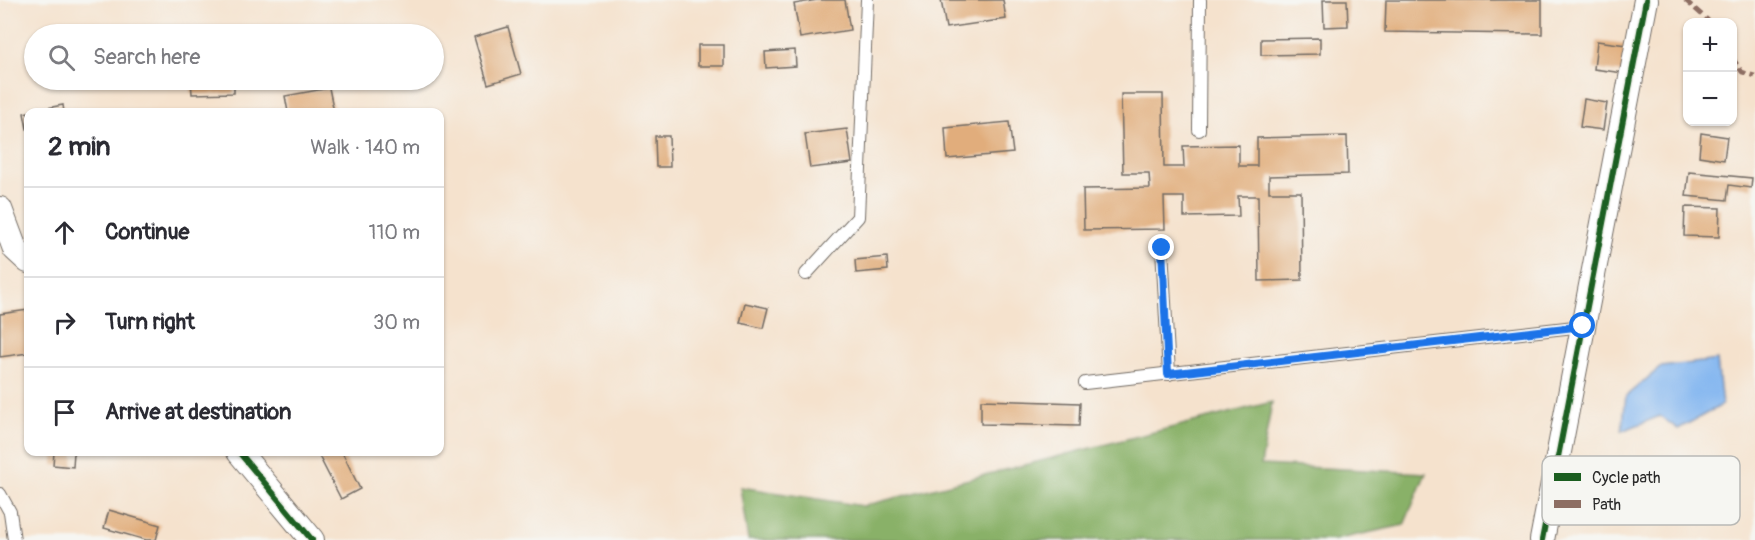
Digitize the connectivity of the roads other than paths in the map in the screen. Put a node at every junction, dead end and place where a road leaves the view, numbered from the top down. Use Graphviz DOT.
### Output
graph roads {
  1 [pos="867,0"];
  2 [pos="1200,0"];
  3 [pos="1646,0"];
  4 [pos="1199,129"];
  5 [pos="0,209"];
  6 [pos="1162,248"];
  7 [pos="14,256"];
  8 [pos="806,274"];
  9 [pos="1583,326"];
  10 [pos="1168,374"];
  11 [pos="1085,383"];
  12 [pos="242,456"];
  13 [pos="1558,456"];
  14 [pos="0,494"];
  15 [pos="1545,525"];
  16 [pos="14,540"];
  17 [pos="312,540"];
  18 [pos="1542,540"];
  1 -- 8 [label="lane"];
  2 -- 4 [label="lane"];
  3 -- 9 [label="street"];
  5 -- 7 [label="street"];
  6 -- 10 [label="lane"];
  9 -- 10 [label="lane"];
  9 -- 13 [label="street"];
  10 -- 11 [label="lane"];
  12 -- 17 [label="street"];
  14 -- 16 [label="lane"];
  15 -- 18 [label="street"];
}
